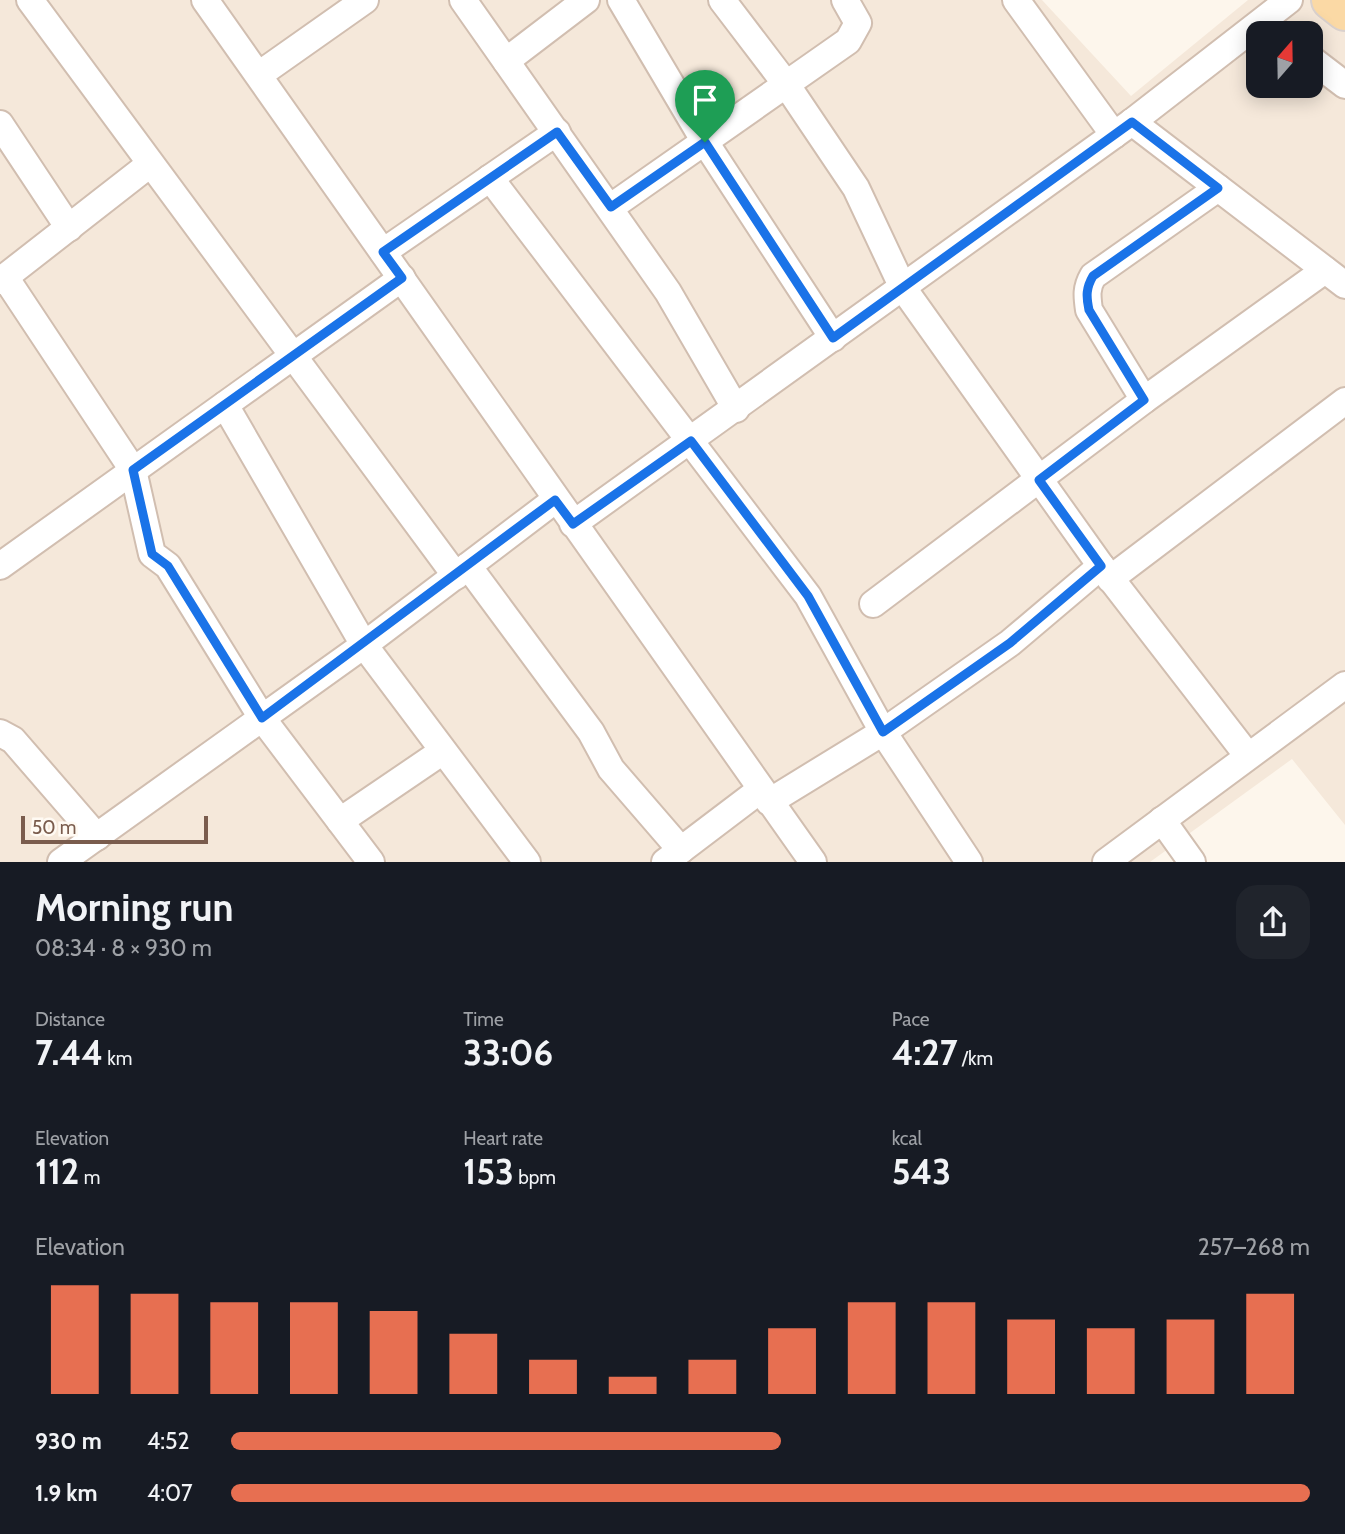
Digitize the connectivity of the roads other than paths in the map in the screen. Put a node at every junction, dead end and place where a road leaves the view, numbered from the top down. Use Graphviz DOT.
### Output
graph roads {
  1 [pos="30,0"];
  2 [pos="205,0"];
  3 [pos="365,0"];
  4 [pos="463,0"];
  5 [pos="586,0"];
  6 [pos="621,0"];
  7 [pos="722,0"];
  8 [pos="845,0"];
  9 [pos="1016,0"];
  10 [pos="1289,0"];
  11 [pos="1331,0"];
  12 [pos="1345,10"];
  13 [pos="1274,21"];
  14 [pos="1246,44"];
  15 [pos="506,61"];
  16 [pos="1323,68"];
  17 [pos="260,74"];
  18 [pos="786,85"];
  19 [pos="1345,85"];
  20 [pos="0,124"];
  21 [pos="1123,128"];
  22 [pos="557,132"];
  23 [pos="705,142"];
  24 [pos="150,164"];
  25 [pos="490,178"];
  26 [pos="1218,188"];
  27 [pos="611,207"];
  28 [pos="69,228"];
  29 [pos="383,252"];
  30 [pos="402,278"];
  31 [pos="1335,278"];
  32 [pos="2,279"];
  33 [pos="903,288"];
  34 [pos="833,338"];
  35 [pos="292,357"];
  36 [pos="1144,400"];
  37 [pos="1345,401"];
  38 [pos="225,405"];
  39 [pos="736,409"];
  40 [pos="691,441"];
  41 [pos="133,470"];
  42 [pos="1039,480"];
  43 [pos="555,500"];
  44 [pos="573,524"];
  45 [pos="0,566"];
  46 [pos="462,571"];
  47 [pos="1105,572"];
  48 [pos="873,604"];
  49 [pos="364,645"];
  50 [pos="1345,685"];
  51 [pos="262,718"];
  52 [pos="4,731"];
  53 [pos="883,732"];
  54 [pos="443,751"];
  55 [pos="1248,756"];
  56 [pos="765,796"];
  57 [pos="1162,820"];
  58 [pos="340,821"];
  59 [pos="97,837"];
  60 [pos="673,856"];
  61 [pos="61,862"];
  62 [pos="371,862"];
  63 [pos="527,862"];
  64 [pos="813,862"];
  65 [pos="969,862"];
  66 [pos="1106,862"];
  67 [pos="1192,862"];
  1 -- 24 [label="street"];
  2 -- 17 [label="street"];
  3 -- 17 [label="street"];
  4 -- 15 [label="street"];
  5 -- 15 [label="street"];
  6 -- 23 [label="street"];
  7 -- 18 [label="street"];
  8 -- 18 [label="street"];
  9 -- 21 [label="street"];
  10 -- 13 [label="street"];
  11 -- 12 [label="main road"];
  14 -- 21 [label="street"];
  15 -- 22 [label="street"];
  16 -- 19 [label="street"];
  17 -- 29 [label="street"];
  18 -- 23 [label="street"];
  18 -- 33 [label="street"];
  20 -- 28 [label="street"];
  21 -- 26 [label="street"];
  21 -- 33 [label="street"];
  22 -- 25 [label="street"];
  22 -- 27 [label="street"];
  23 -- 27 [label="street"];
  23 -- 34 [label="street"];
  24 -- 28 [label="street"];
  24 -- 35 [label="street"];
  25 -- 29 [label="street"];
  25 -- 40 [label="street"];
  26 -- 31 [label="street"];
  26 -- 36 [label="street"];
  27 -- 39 [label="street"];
  28 -- 32 [label="street"];
  29 -- 30 [label="street"];
  30 -- 35 [label="street"];
  30 -- 43 [label="street"];
  31 -- 36 [label="street"];
  32 -- 41 [label="street"];
  33 -- 34 [label="street"];
  33 -- 42 [label="street"];
  34 -- 39 [label="street"];
  35 -- 38 [label="street"];
  35 -- 46 [label="street"];
  36 -- 42 [label="street"];
  37 -- 47 [label="street"];
  38 -- 41 [label="street"];
  38 -- 49 [label="street"];
  39 -- 40 [label="street"];
  40 -- 44 [label="street"];
  40 -- 53 [label="street"];
  41 -- 45 [label="street"];
  41 -- 51 [label="street"];
  42 -- 47 [label="street"];
  42 -- 48 [label="street"];
  43 -- 44 [label="street"];
  43 -- 46 [label="street"];
  44 -- 56 [label="street"];
  46 -- 49 [label="street"];
  46 -- 60 [label="street"];
  47 -- 53 [label="street"];
  47 -- 55 [label="street"];
  49 -- 51 [label="street"];
  49 -- 54 [label="street"];
  50 -- 55 [label="street"];
  51 -- 58 [label="street"];
  51 -- 59 [label="street"];
  52 -- 59 [label="street"];
  53 -- 56 [label="street"];
  53 -- 65 [label="street"];
  54 -- 58 [label="street"];
  54 -- 63 [label="street"];
  55 -- 57 [label="street"];
  56 -- 60 [label="street"];
  56 -- 64 [label="street"];
  57 -- 66 [label="street"];
  57 -- 67 [label="street"];
  58 -- 62 [label="street"];
  59 -- 61 [label="street"];
}
